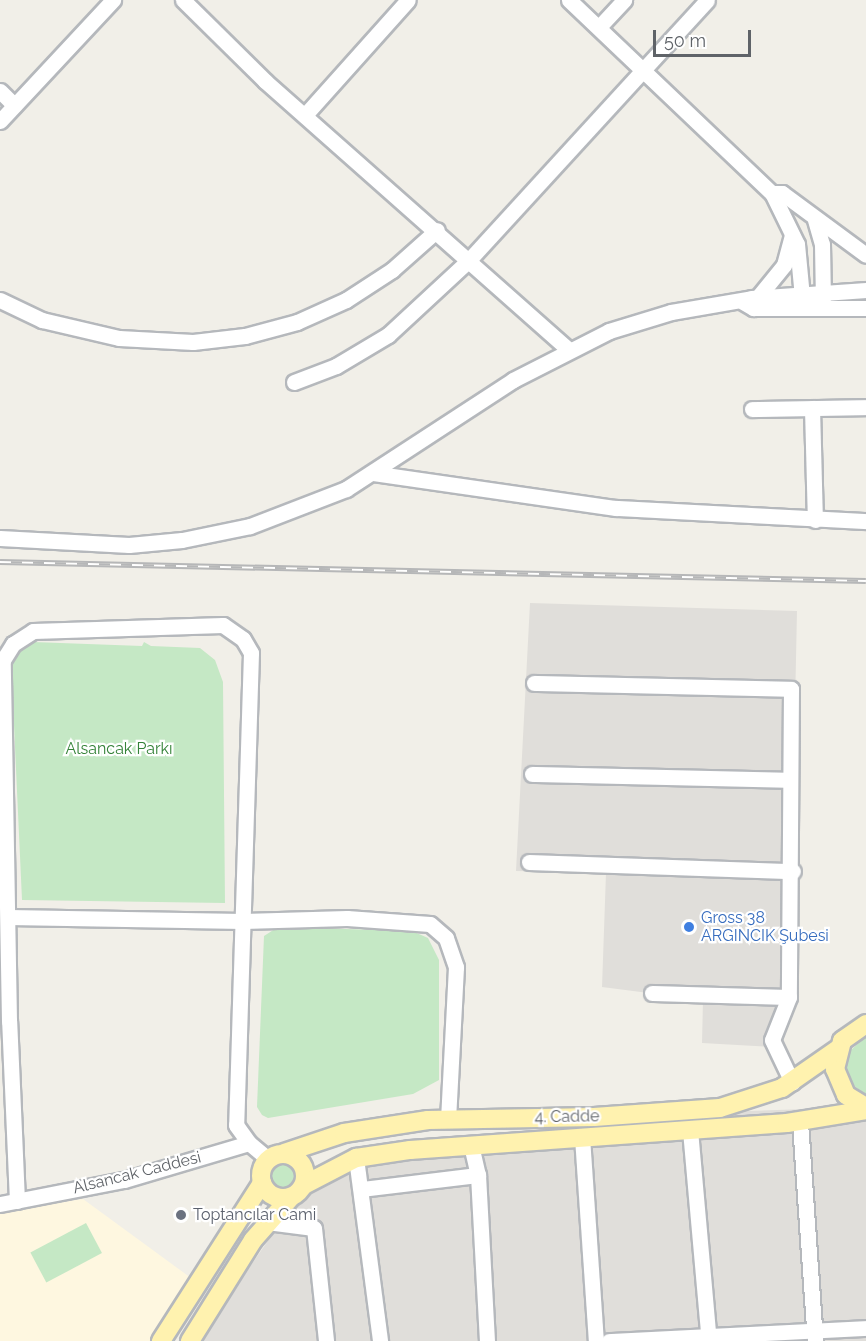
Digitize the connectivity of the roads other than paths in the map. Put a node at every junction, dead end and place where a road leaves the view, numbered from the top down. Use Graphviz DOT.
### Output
graph roads {
  1 [pos="113,0"];
  2 [pos="183,0"];
  3 [pos="408,0"];
  4 [pos="569,0"];
  5 [pos="624,0"];
  6 [pos="707,0"];
  7 [pos="599,27"];
  8 [pos="644,69"];
  9 [pos="0,91"];
  10 [pos="14,105"];
  11 [pos="305,115"];
  12 [pos="0,121"];
  13 [pos="772,193"];
  14 [pos="815,220"];
  15 [pos="437,230"];
  16 [pos="792,232"];
  17 [pos="866,255"];
  18 [pos="469,260"];
  19 [pos="866,290"];
  20 [pos="823,291"];
  21 [pos="751,299"];
  22 [pos="0,300"];
  23 [pos="803,300"];
  24 [pos="823,308"];
  25 [pos="866,308"];
  26 [pos="569,350"];
  27 [pos="294,382"];
  28 [pos="866,407"];
  29 [pos="812,408"];
  30 [pos="752,409"];
  31 [pos="372,473"];
  32 [pos="814,520"];
  33 [pos="866,521"];
  34 [pos="0,538"];
  35 [pos="534,683"];
  36 [pos="532,774"];
  37 [pos="789,780"];
  38 [pos="530,862"];
  39 [pos="793,871"];
  40 [pos="8,917"];
  41 [pos="243,921"];
  42 [pos="652,993"];
  43 [pos="789,997"];
  44 [pos="4,1020"];
  45 [pos="863,1022"];
  46 [pos="838,1050"];
  47 [pos="792,1082"];
  48 [pos="866,1108"];
  49 [pos="448,1119"];
  50 [pos="800,1122"];
  51 [pos="690,1130"];
  52 [pos="582,1137"];
  53 [pos="249,1143"];
  54 [pos="471,1145"];
  55 [pos="276,1156"];
  56 [pos="356,1158"];
  57 [pos="478,1175"];
  58 [pos="262,1183"];
  59 [pos="362,1189"];
  60 [pos="297,1191"];
  61 [pos="17,1201"];
  62 [pos="0,1204"];
  63 [pos="267,1222"];
  64 [pos="866,1328"];
  65 [pos="815,1336"];
  66 [pos="709,1338"];
  67 [pos="161,1341"];
  68 [pos="190,1341"];
  69 [pos="326,1341"];
  70 [pos="380,1341"];
  71 [pos="487,1341"];
  72 [pos="596,1341"];
  73 [pos="609,1341"];
  1 -- 10 [label="street"];
  2 -- 11 [label="street"];
  3 -- 11 [label="street"];
  4 -- 7 [label="street"];
  5 -- 7 [label="street"];
  6 -- 8 [label="street"];
  7 -- 8 [label="street"];
  8 -- 13 [label="street"];
  8 -- 18 [label="street"];
  9 -- 10 [label="street"];
  10 -- 12 [label="street"];
  11 -- 15 [label="street"];
  13 -- 14 [label="street"];
  13 -- 16 [label="street"];
  14 -- 17 [label="street"];
  14 -- 20 [label="street"];
  15 -- 18 [label="street"];
  15 -- 22 [label="street"];
  16 -- 21 [label="street"];
  16 -- 23 [label="street"];
  18 -- 26 [label="street"];
  18 -- 27 [label="street"];
  19 -- 20 [label="street"];
  20 -- 23 [label="street"];
  20 -- 24 [label="street"];
  21 -- 23 [label="street"];
  21 -- 26 [label="street"];
  23 -- 24 [label="street"];
  24 -- 25 [label="street"];
  26 -- 31 [label="street"];
  28 -- 29 [label="street"];
  29 -- 30 [label="street"];
  29 -- 32 [label="street"];
  31 -- 32 [label="street"];
  31 -- 34 [label="street"];
  32 -- 33 [label="street"];
  35 -- 37 [label="street"];
  36 -- 37 [label="street"];
  37 -- 39 [label="street"];
  38 -- 39 [label="street"];
  39 -- 43 [label="street"];
  40 -- 41 [label="street"];
  40 -- 41 [label="street"];
  40 -- 44 [label="street"];
  41 -- 49 [label="street"];
  41 -- 53 [label="street"];
  42 -- 43 [label="street"];
  43 -- 47 [label="street"];
  44 -- 61 [label="street"];
  45 -- 46 [label="main road, 4. Cadde"];
  46 -- 47 [label="main road, 4. Cadde"];
  46 -- 48 [label="main road"];
  47 -- 49 [label="main road, 4. Cadde"];
  48 -- 50 [label="main road, 4. Cadde"];
  49 -- 55 [label="main road, 4. Cadde"];
  50 -- 51 [label="main road, 4. Cadde"];
  50 -- 65 [label="street"];
  51 -- 52 [label="main road, 4. Cadde"];
  51 -- 66 [label="street"];
  52 -- 54 [label="main road, 4. Cadde"];
  52 -- 72 [label="street"];
  53 -- 55 [label="street"];
  53 -- 61 [label="street, Alsancak Caddesi"];
  54 -- 56 [label="main road, 4. Cadde"];
  54 -- 57 [label="street"];
  55 -- 58 [label="main road"];
  55 -- 60 [label="main road"];
  56 -- 59 [label="street"];
  56 -- 60 [label="main road, 4. Cadde"];
  57 -- 59 [label="street"];
  57 -- 71 [label="street"];
  58 -- 60 [label="main road"];
  58 -- 67 [label="main road"];
  59 -- 70 [label="street"];
  60 -- 63 [label="main road, 4. Cadde"];
  61 -- 62 [label="street, Alsancak Caddesi"];
  63 -- 68 [label="main road, 4. Cadde"];
  63 -- 69 [label="street"];
  64 -- 65 [label="street"];
  65 -- 66 [label="street"];
  66 -- 73 [label="street"];
}
